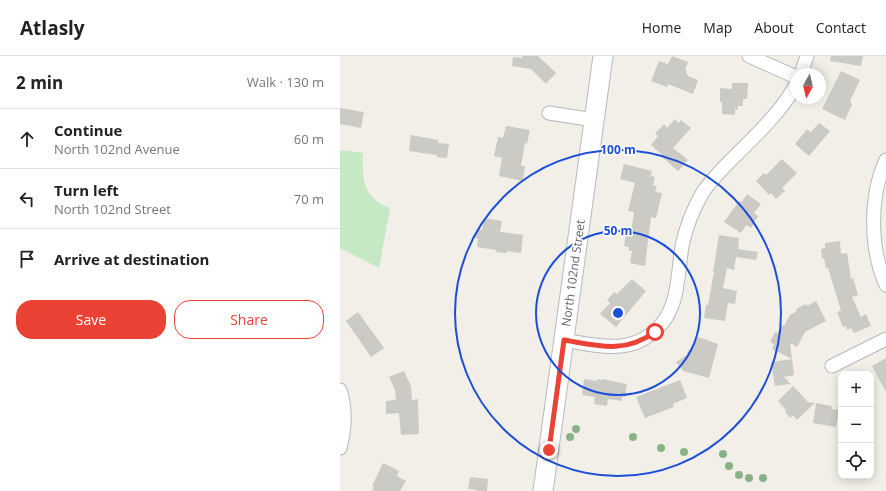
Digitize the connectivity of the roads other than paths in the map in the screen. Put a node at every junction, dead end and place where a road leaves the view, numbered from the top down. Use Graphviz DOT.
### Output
graph roads {
  1 [pos="603,56"];
  2 [pos="749,56"];
  3 [pos="808,56"];
  4 [pos="803,68"];
  5 [pos="790,74"];
  6 [pos="790,94"];
  7 [pos="549,113"];
  8 [pos="594,120"];
  9 [pos="886,160"];
  10 [pos="881,242"];
  11 [pos="886,286"];
  12 [pos="886,339"];
  13 [pos="564,340"];
  14 [pos="832,366"];
  15 [pos="340,390"];
  16 [pos="340,448"];
  17 [pos="543,491"];
  1 -- 8 [label="main road, North 102nd Street"];
  2 -- 5 [label="street"];
  3 -- 4 [label="street"];
  6 -- 13 [label="street"];
  7 -- 8 [label="street"];
  8 -- 13 [label="main road, North 102nd Street"];
  9 -- 10 [label="street"];
  10 -- 11 [label="street"];
  12 -- 14 [label="street"];
  13 -- 17 [label="main road, North 102nd Street"];
  15 -- 16 [label="street"];
}
